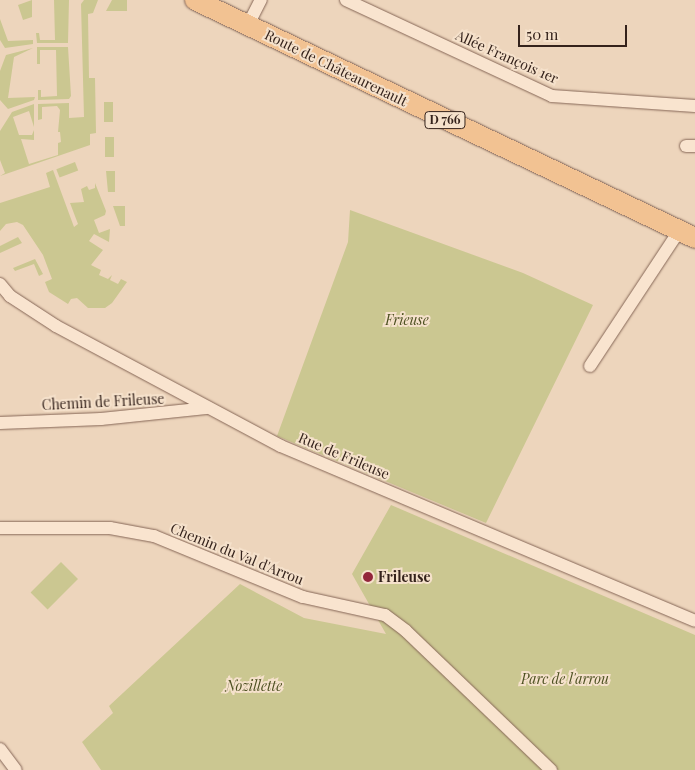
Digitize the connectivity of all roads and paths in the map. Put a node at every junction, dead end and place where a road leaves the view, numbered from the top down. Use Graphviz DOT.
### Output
graph roads {
  1 [pos="195,0"];
  2 [pos="261,0"];
  3 [pos="346,0"];
  4 [pos="248,25"];
  5 [pos="695,106"];
  6 [pos="687,235"];
  7 [pos="0,284"];
  8 [pos="590,366"];
  9 [pos="208,408"];
  10 [pos="0,423"];
  11 [pos="0,528"];
  12 [pos="695,621"];
  13 [pos="0,749"];
  14 [pos="16,770"];
  15 [pos="551,770"];
  1 -- 4 [label="main road, Route de Châteaurenault / D 766"];
  2 -- 4 [label="street"];
  3 -- 5 [label="street, Allée François 1er"];
  4 -- 6 [label="main road, Route de Châteaurenault / D 766"];
  6 -- 8 [label="street"];
  7 -- 9 [label="street, Rue de Frileuse"];
  9 -- 10 [label="street, Chemin de Frileuse"];
  9 -- 12 [label="street, Rue de Frileuse"];
  11 -- 15 [label="street, Chemin du Val d'Arrou"];
  13 -- 14 [label="street"];
}
